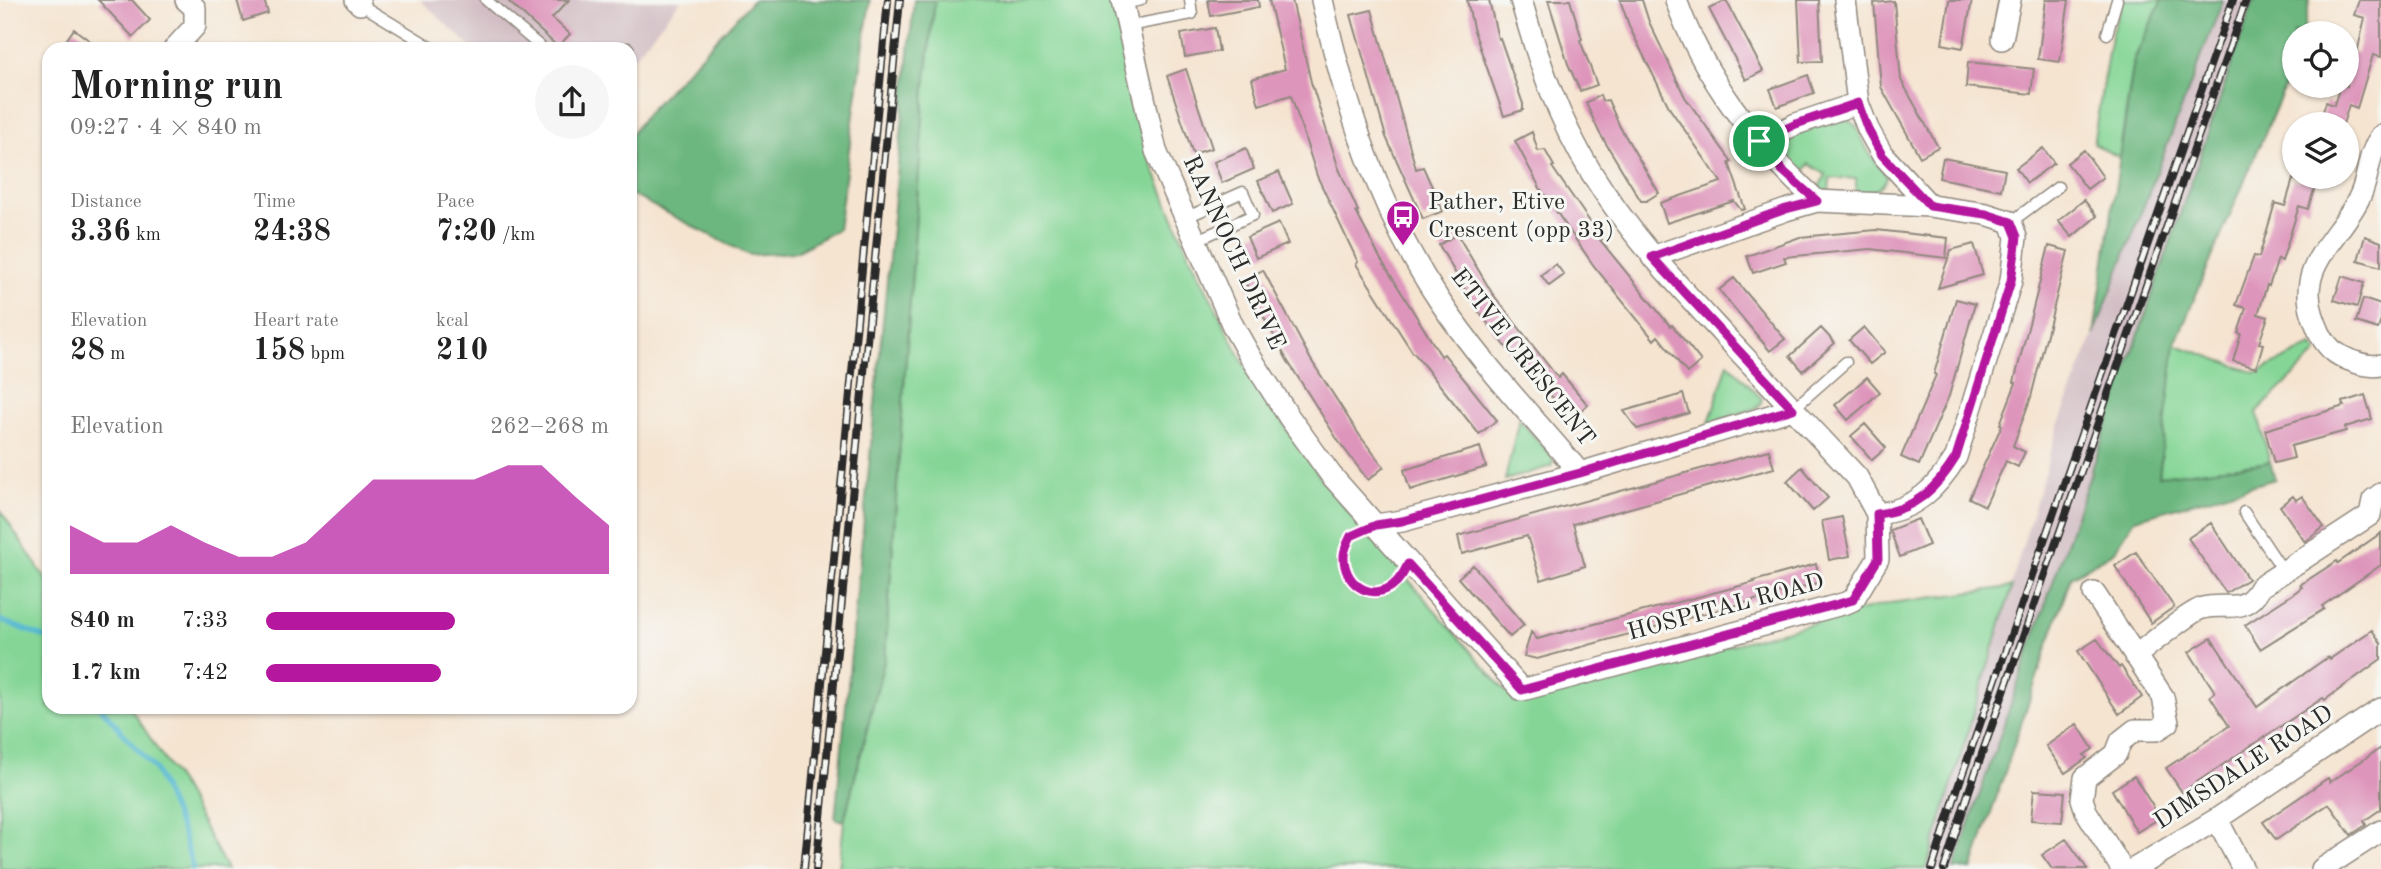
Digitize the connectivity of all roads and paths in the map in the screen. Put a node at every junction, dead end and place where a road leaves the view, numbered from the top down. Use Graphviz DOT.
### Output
graph roads {
  1 [pos="186,0"];
  2 [pos="486,0"];
  3 [pos="1190,0"];
  4 [pos="1322,0"];
  5 [pos="1521,0"];
  6 [pos="1676,0"];
  7 [pos="1846,0"];
  8 [pos="2010,0"];
  9 [pos="2117,0"];
  10 [pos="1129,1"];
  11 [pos="358,2"];
  12 [pos="1128,26"];
  13 [pos="2106,34"];
  14 [pos="2002,39"];
  15 [pos="180,42"];
  16 [pos="423,42"];
  17 [pos="535,42"];
  18 [pos="1858,103"];
  19 [pos="2381,136"];
  20 [pos="1759,141"];
  21 [pos="2058,187"];
  22 [pos="1817,201"];
  23 [pos="1930,206"];
  24 [pos="1185,218"];
  25 [pos="2011,222"];
  26 [pos="1195,241"];
  27 [pos="1652,257"];
  28 [pos="1846,362"];
  29 [pos="2381,365"];
  30 [pos="1793,409"];
  31 [pos="1580,473"];
  32 [pos="2381,494"];
  33 [pos="2244,512"];
  34 [pos="1877,514"];
  35 [pos="1376,525"];
  36 [pos="1408,564"];
  37 [pos="2284,572"];
  38 [pos="2094,593"];
  39 [pos="2135,656"];
  40 [pos="1522,690"];
  41 [pos="2381,709"];
  42 [pos="2217,819"];
  43 [pos="2381,831"];
  44 [pos="2122,869"];
  45 [pos="2134,869"];
  46 [pos="2243,869"];
  47 [pos="2322,869"];
  1 -- 15 [label="street"];
  2 -- 17 [label="lane"];
  3 -- 12 [label="lane"];
  4 -- 31 [label="street, ETIVE CRESCENT"];
  5 -- 27 [label="street"];
  6 -- 20 [label="street"];
  7 -- 18 [label="street"];
  8 -- 14 [label="street"];
  9 -- 13 [label="lane"];
  10 -- 12 [label="street, RANNOCH DRIVE"];
  11 -- 16 [label="lane"];
  12 -- 24 [label="street, RANNOCH DRIVE"];
  18 -- 20 [label="street"];
  18 -- 23 [label="street"];
  19 -- 29 [label="street"];
  20 -- 22 [label="street"];
  21 -- 25 [label="lane"];
  22 -- 23 [label="street"];
  22 -- 27 [label="street"];
  23 -- 25 [label="street"];
  24 -- 26 [label="street, RANNOCH DRIVE"];
  24 -- 26 [label="lane"];
  25 -- 34 [label="street"];
  26 -- 35 [label="street, RANNOCH DRIVE"];
  27 -- 30 [label="street"];
  28 -- 30 [label="lane"];
  30 -- 31 [label="street"];
  30 -- 34 [label="street"];
  31 -- 35 [label="street"];
  32 -- 37 [label="street"];
  33 -- 37 [label="lane"];
  34 -- 40 [label="street, HOSPITAL ROAD"];
  35 -- 36 [label="street, RANNOCH DRIVE"];
  35 -- 36 [label="lane"];
  36 -- 40 [label="street, RANNOCH DRIVE"];
  37 -- 39 [label="street"];
  38 -- 39 [label="street"];
  39 -- 44 [label="street"];
  41 -- 42 [label="street, DIMSDALE ROAD"];
  42 -- 45 [label="street, DIMSDALE ROAD"];
  42 -- 46 [label="street"];
  43 -- 47 [label="street"];
}
